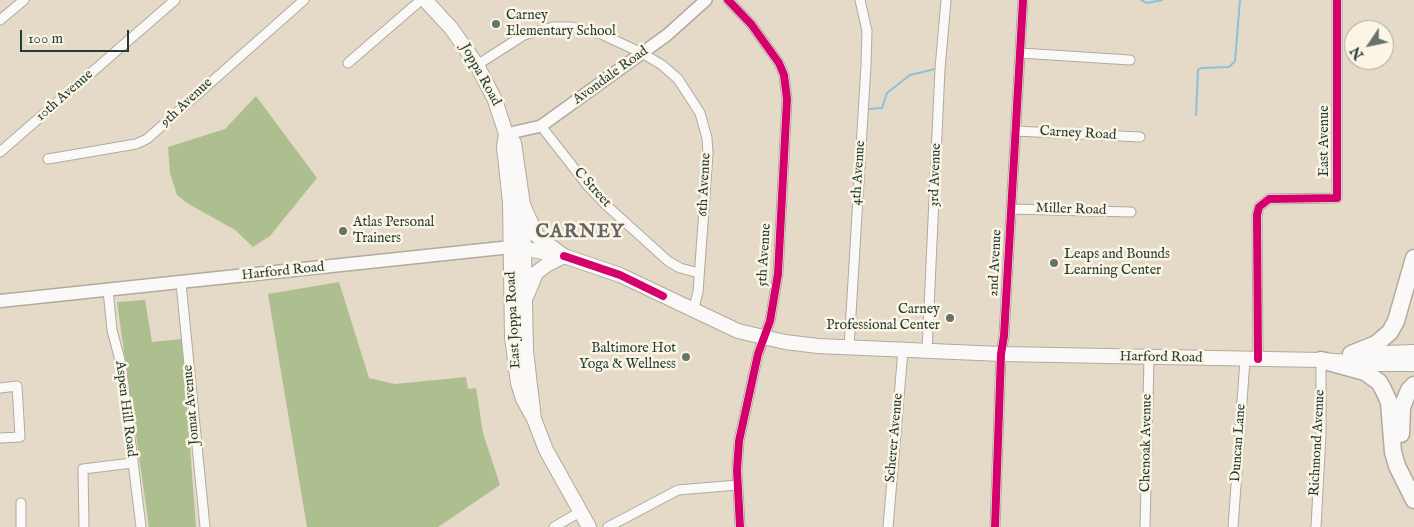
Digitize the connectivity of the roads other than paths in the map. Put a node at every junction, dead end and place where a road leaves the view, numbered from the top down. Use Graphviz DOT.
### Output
graph roads {
  1 [pos="24,0"];
  2 [pos="175,0"];
  3 [pos="304,0"];
  4 [pos="423,0"];
  5 [pos="706,0"];
  6 [pos="728,0"];
  7 [pos="860,0"];
  8 [pos="946,0"];
  9 [pos="1023,0"];
  10 [pos="1336,0"];
  11 [pos="0,20"];
  12 [pos="642,53"];
  13 [pos="1020,53"];
  14 [pos="1130,60"];
  15 [pos="348,63"];
  16 [pos="477,64"];
  17 [pos="541,126"];
  18 [pos="1016,131"];
  19 [pos="506,134"];
  20 [pos="1140,137"];
  21 [pos="0,152"];
  22 [pos="48,159"];
  23 [pos="523,206"];
  24 [pos="1011,209"];
  25 [pos="1131,212"];
  26 [pos="517,248"];
  27 [pos="564,256"];
  28 [pos="1414,258"];
  29 [pos="699,273"];
  30 [pos="181,283"];
  31 [pos="108,290"];
  32 [pos="0,301"];
  33 [pos="524,308"];
  34 [pos="693,311"];
  35 [pos="764,338"];
  36 [pos="849,347"];
  37 [pos="903,350"];
  38 [pos="927,351"];
  39 [pos="1414,352"];
  40 [pos="1001,354"];
  41 [pos="1351,354"];
  42 [pos="1149,358"];
  43 [pos="1251,359"];
  44 [pos="1321,360"];
  45 [pos="1414,364"];
  46 [pos="1414,385"];
  47 [pos="0,388"];
  48 [pos="534,419"];
  49 [pos="0,438"];
  50 [pos="132,463"];
  51 [pos="1414,481"];
  52 [pos="737,485"];
  53 [pos="1414,500"];
  54 [pos="21,503"];
  55 [pos="580,512"];
  56 [pos="84,526"];
  57 [pos="22,527"];
  58 [pos="141,527"];
  59 [pos="205,527"];
  60 [pos="554,527"];
  61 [pos="588,527"];
  62 [pos="608,527"];
  63 [pos="740,527"];
  64 [pos="888,527"];
  65 [pos="995,527"];
  66 [pos="1146,527"];
  67 [pos="1232,527"];
  68 [pos="1316,527"];
  1 -- 11 [label="street"];
  2 -- 21 [label="street, 10th Avenue"];
  3 -- 22 [label="street, 9th Avenue"];
  4 -- 15 [label="street"];
  4 -- 16 [label="main road, Joppa Road"];
  5 -- 12 [label="street, Avondale Road"];
  6 -- 35 [label="street, 5th Avenue"];
  7 -- 36 [label="street, 4th Avenue"];
  8 -- 38 [label="street, 3rd Avenue"];
  9 -- 13 [label="street, 2nd Avenue"];
  10 -- 43 [label="street, East Avenue"];
  12 -- 16 [label="street, 6th Avenue"];
  12 -- 17 [label="street, Avondale Road"];
  12 -- 29 [label="street, 6th Avenue"];
  13 -- 14 [label="street"];
  13 -- 18 [label="street, 2nd Avenue"];
  16 -- 19 [label="main road, Joppa Road"];
  17 -- 19 [label="street, Avondale Road"];
  17 -- 29 [label="street, C Street"];
  18 -- 20 [label="street, Carney Road"];
  18 -- 24 [label="street, 2nd Avenue"];
  19 -- 23 [label="main road, Joppa Road"];
  19 -- 26 [label="main road, Joppa Road"];
  23 -- 26 [label="main road, Joppa Road"];
  23 -- 27 [label="main road"];
  24 -- 25 [label="street, Miller Road"];
  24 -- 40 [label="street, 2nd Avenue"];
  26 -- 27 [label="main road, Harford Road"];
  26 -- 30 [label="main road, Harford Road"];
  26 -- 33 [label="main road, East Joppa Road"];
  26 -- 48 [label="main road, East Joppa Road"];
  27 -- 33 [label="main road"];
  27 -- 34 [label="main road, Harford Road"];
  28 -- 41 [label="highway"];
  29 -- 34 [label="street, 6th Avenue"];
  30 -- 31 [label="main road, Harford Road"];
  30 -- 59 [label="street, Jomat Avenue"];
  31 -- 32 [label="main road, Harford Road"];
  31 -- 50 [label="street, Aspen Hill Road"];
  33 -- 48 [label="main road, East Joppa Road"];
  34 -- 35 [label="main road, Harford Road"];
  35 -- 36 [label="main road, Harford Road"];
  35 -- 52 [label="street, 5th Avenue"];
  36 -- 37 [label="main road, Harford Road"];
  37 -- 38 [label="main road, Harford Road"];
  37 -- 64 [label="street, Scherer Avenue"];
  38 -- 40 [label="main road, Harford Road"];
  39 -- 41 [label="main road, Harford Road"];
  40 -- 42 [label="main road, Harford Road"];
  40 -- 65 [label="street, 2nd Avenue"];
  41 -- 44 [label="main road, Harford Road"];
  42 -- 43 [label="main road, Harford Road"];
  42 -- 66 [label="street, Chenoak Avenue"];
  43 -- 44 [label="main road, Harford Road"];
  43 -- 67 [label="street, Duncan Lane"];
  44 -- 45 [label="main road, Harford Road"];
  44 -- 53 [label="highway"];
  44 -- 68 [label="street, Richmond Avenue"];
  46 -- 51 [label="highway"];
  47 -- 49 [label="street"];
  48 -- 55 [label="main road, East Joppa Road"];
  50 -- 56 [label="street"];
  50 -- 58 [label="street, Aspen Hill Road"];
  52 -- 62 [label="street"];
  52 -- 63 [label="street, 5th Avenue"];
  54 -- 57 [label="street"];
  55 -- 60 [label="street"];
  55 -- 61 [label="main road, East Joppa Road"];
}
